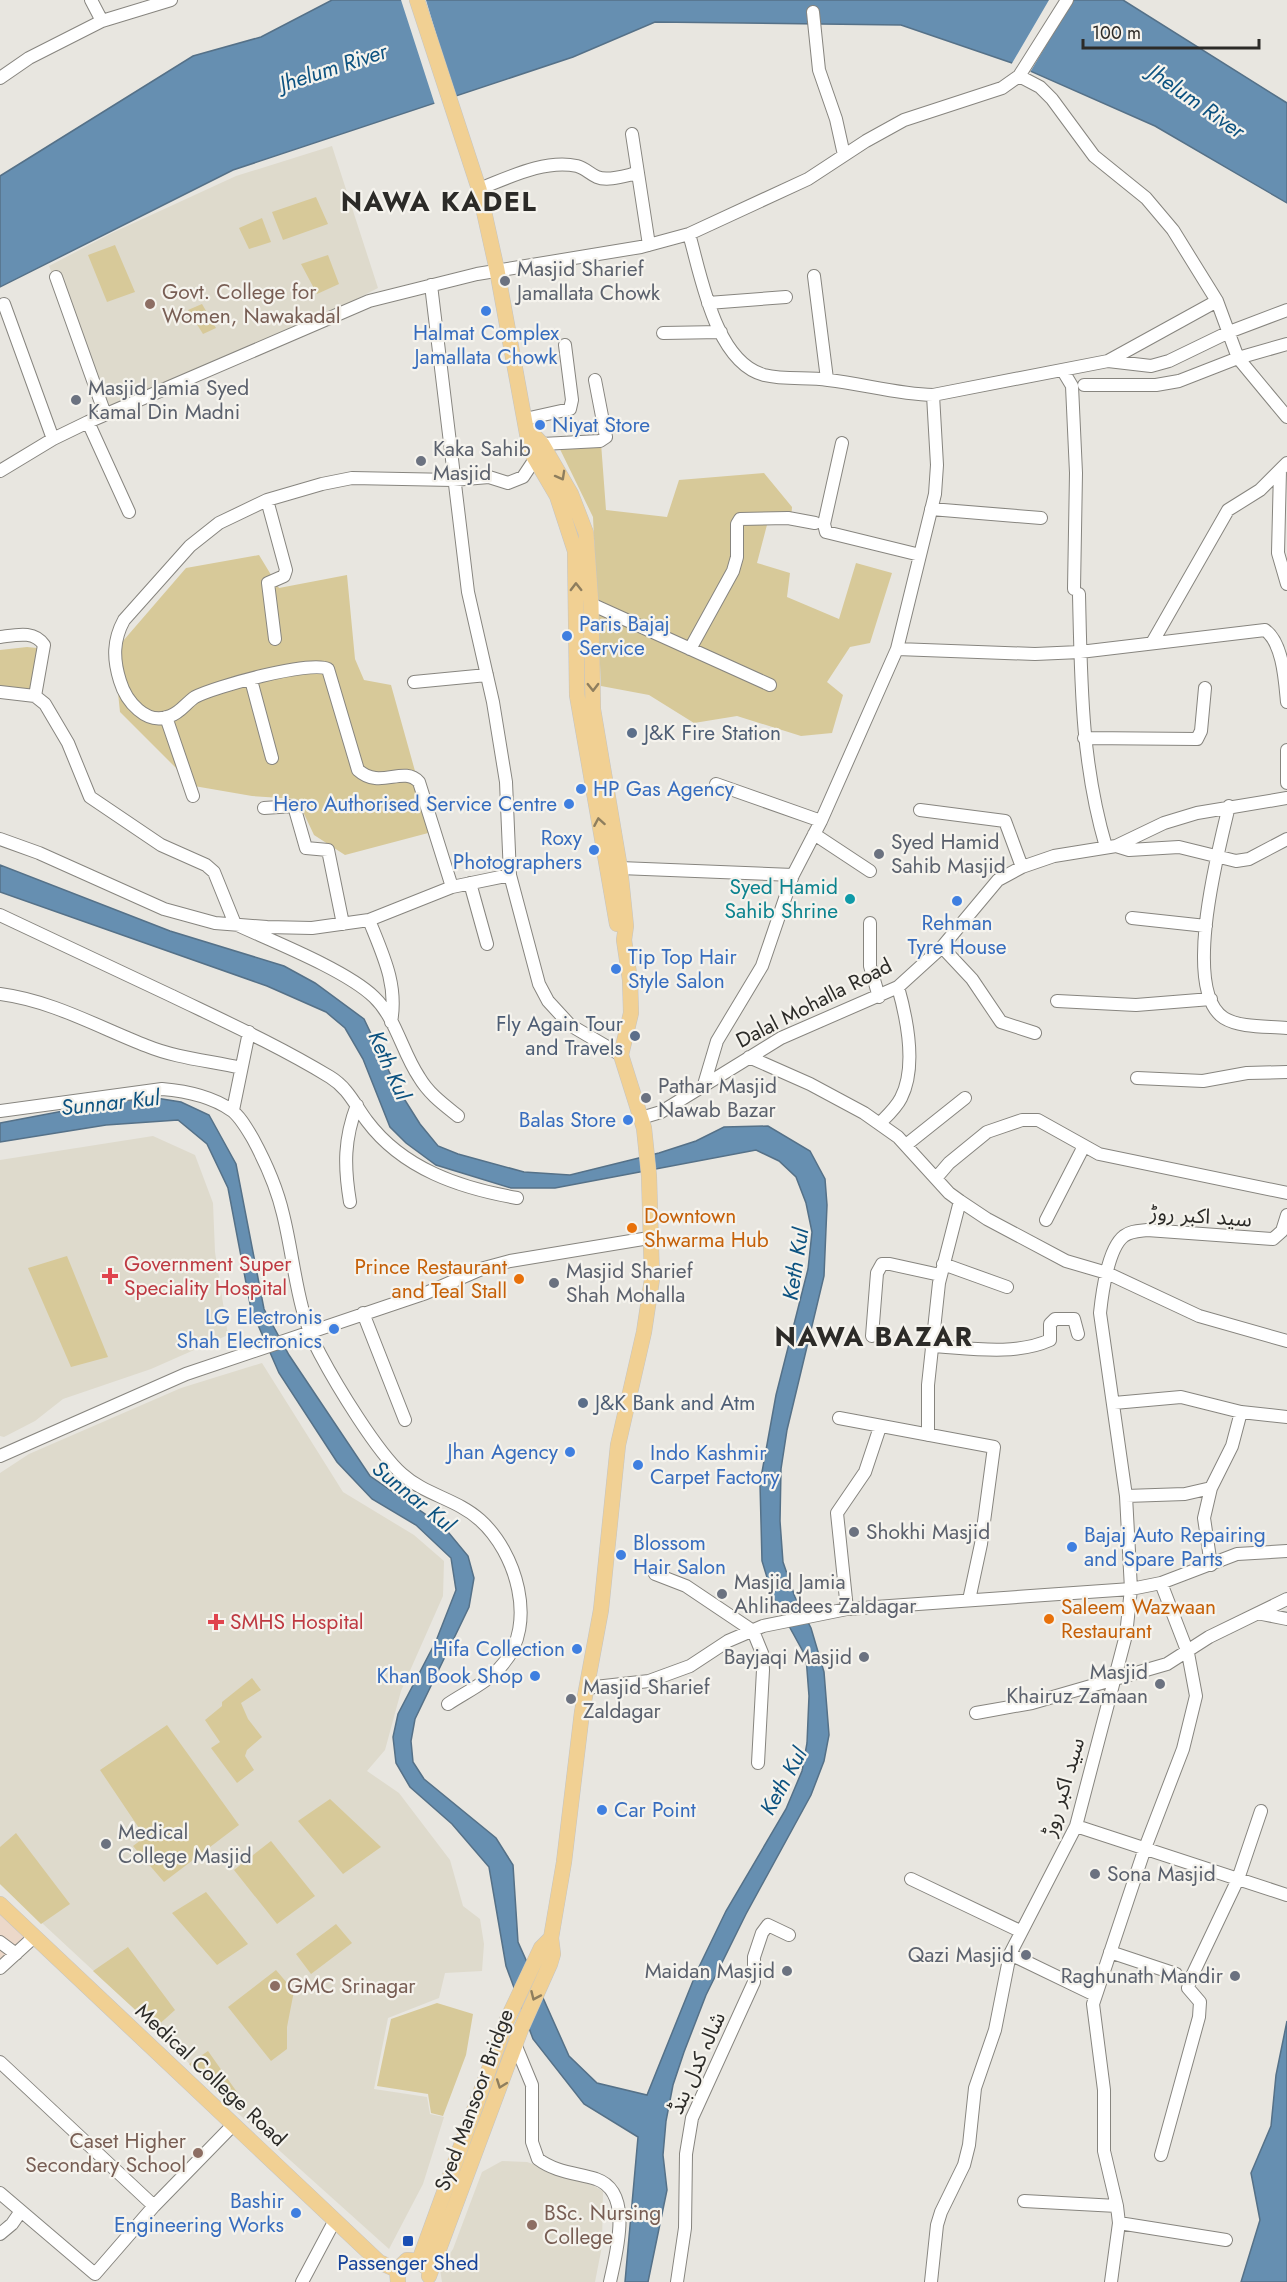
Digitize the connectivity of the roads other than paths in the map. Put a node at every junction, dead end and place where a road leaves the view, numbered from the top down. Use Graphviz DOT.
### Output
graph roads {
  1 [pos="91,0"];
  2 [pos="171,0"];
  3 [pos="417,0"];
  4 [pos="1067,0"];
  5 [pos="813,12"];
  6 [pos="102,21"];
  7 [pos="1019,76"];
  8 [pos="0,78"];
  9 [pos="632,134"];
  10 [pos="844,155"];
  11 [pos="638,173"];
  12 [pos="478,189"];
  13 [pos="689,234"];
  14 [pos="650,245"];
  15 [pos="497,270"];
  16 [pos="814,276"];
  17 [pos="56,277"];
  18 [pos="432,285"];
  19 [pos="786,297"];
  20 [pos="1217,301"];
  21 [pos="708,303"];
  22 [pos="4,304"];
  23 [pos="1287,310"];
  24 [pos="721,332"];
  25 [pos="1229,332"];
  26 [pos="663,333"];
  27 [pos="1287,344"];
  28 [pos="565,345"];
  29 [pos="1238,358"];
  30 [pos="1108,361"];
  31 [pos="1063,371"];
  32 [pos="596,380"];
  33 [pos="827,380"];
  34 [pos="1084,385"];
  35 [pos="933,395"];
  36 [pos="1282,403"];
  37 [pos="105,414"];
  38 [pos="1287,417"];
  39 [pos="88,422"];
  40 [pos="526,424"];
  41 [pos="53,439"];
  42 [pos="842,442"];
  43 [pos="542,444"];
  44 [pos="535,459"];
  45 [pos="1283,466"];
  46 [pos="0,471"];
  47 [pos="453,480"];
  48 [pos="267,500"];
  49 [pos="931,509"];
  50 [pos="129,512"];
  51 [pos="1041,518"];
  52 [pos="815,523"];
  53 [pos="920,555"];
  54 [pos="1287,584"];
  55 [pos="591,604"];
  56 [pos="0,637"];
  57 [pos="275,639"];
  58 [pos="1152,643"];
  59 [pos="690,649"];
  60 [pos="897,649"];
  61 [pos="1080,652"];
  62 [pos="487,675"];
  63 [pos="252,680"];
  64 [pos="414,682"];
  65 [pos="770,685"];
  66 [pos="1205,688"];
  67 [pos="0,692"];
  68 [pos="34,696"];
  69 [pos="1287,702"];
  70 [pos="166,717"];
  71 [pos="1084,738"];
  72 [pos="1287,750"];
  73 [pos="272,758"];
  74 [pos="1287,783"];
  75 [pos="717,784"];
  76 [pos="193,796"];
  77 [pos="1287,798"];
  78 [pos="1229,806"];
  79 [pos="264,808"];
  80 [pos="920,810"];
  81 [pos="821,821"];
  82 [pos="814,834"];
  83 [pos="1287,838"];
  84 [pos="0,839"];
  85 [pos="1111,846"];
  86 [pos="1217,856"];
  87 [pos="1022,867"];
  88 [pos="620,868"];
  89 [pos="870,871"];
  90 [pos="510,875"];
  91 [pos="793,875"];
  92 [pos="470,883"];
  93 [pos="452,887"];
  94 [pos="0,915"];
  95 [pos="1132,918"];
  96 [pos="369,920"];
  97 [pos="870,923"];
  98 [pos="235,924"];
  99 [pos="342,924"];
  100 [pos="1206,926"];
  101 [pos="624,940"];
  102 [pos="487,944"];
  103 [pos="942,947"];
  104 [pos="898,987"];
  105 [pos="0,994"];
  106 [pos="879,997"];
  107 [pos="1211,999"];
  108 [pos="1057,1001"];
  109 [pos="391,1022"];
  110 [pos="1287,1028"];
  111 [pos="249,1032"];
  112 [pos="1035,1033"];
  113 [pos="621,1055"];
  114 [pos="749,1057"];
  115 [pos="242,1068"];
  116 [pos="1287,1071"];
  117 [pos="1137,1078"];
  118 [pos="703,1088"];
  119 [pos="965,1098"];
  120 [pos="357,1105"];
  121 [pos="0,1110"];
  122 [pos="233,1110"];
  123 [pos="458,1116"];
  124 [pos="642,1123"];
  125 [pos="880,1123"];
  126 [pos="906,1144"];
  127 [pos="1084,1146"];
  128 [pos="937,1177"];
  129 [pos="1287,1193"];
  130 [pos="517,1198"];
  131 [pos="960,1201"];
  132 [pos="350,1202"];
  133 [pos="1287,1215"];
  134 [pos="1046,1220"];
  135 [pos="649,1238"];
  136 [pos="941,1270"];
  137 [pos="1107,1273"];
  138 [pos="1007,1287"];
  139 [pos="363,1313"];
  140 [pos="309,1332"];
  141 [pos="1078,1334"];
  142 [pos="872,1336"];
  143 [pos="1287,1341"];
  144 [pos="931,1346"];
  145 [pos="1114,1403"];
  146 [pos="1241,1412"];
  147 [pos="1287,1417"];
  148 [pos="838,1418"];
  149 [pos="405,1420"];
  150 [pos="880,1426"];
  151 [pos="928,1435"];
  152 [pos="0,1456"];
  153 [pos="1211,1488"];
  154 [pos="1126,1496"];
  155 [pos="1287,1551"];
  156 [pos="1210,1565"];
  157 [pos="655,1574"];
  158 [pos="1161,1583"];
  159 [pos="1131,1588"];
  160 [pos="1287,1599"];
  161 [pos="969,1600"];
  162 [pos="846,1609"];
  163 [pos="1262,1614"];
  164 [pos="1287,1619"];
  165 [pos="753,1631"];
  166 [pos="1188,1653"];
  167 [pos="1114,1678"];
  168 [pos="586,1688"];
  169 [pos="448,1704"];
  170 [pos="976,1713"];
  171 [pos="758,1763"];
  172 [pos="1261,1811"];
  173 [pos="1076,1826"];
  174 [pos="1145,1848"];
  175 [pos="911,1879"];
  176 [pos="1238,1879"];
  177 [pos="1287,1895"];
  178 [pos="0,1904"];
  179 [pos="1020,1932"];
  180 [pos="789,1935"];
  181 [pos="34,1937"];
  182 [pos="0,1942"];
  183 [pos="1110,1952"];
  184 [pos="16,1954"];
  185 [pos="1010,1954"];
  186 [pos="543,1960"];
  187 [pos="0,1968"];
  188 [pos="1176,1974"];
  189 [pos="1095,1995"];
  190 [pos="515,2044"];
  191 [pos="0,2062"];
  192 [pos="233,2125"];
  193 [pos="1161,2155"];
  194 [pos="0,2193"];
  195 [pos="1024,2201"];
  196 [pos="1117,2205"];
  197 [pos="154,2206"];
  198 [pos="21,2211"];
  199 [pos="335,2220"];
  200 [pos="1119,2223"];
  201 [pos="0,2234"];
  202 [pos="1226,2240"];
  203 [pos="419,2261"];
  204 [pos="396,2278"];
  205 [pos="428,2279"];
  206 [pos="302,2282"];
  207 [pos="610,2282"];
  208 [pos="677,2282"];
  209 [pos="931,2282"];
  210 [pos="1112,2282"];
  1 -- 6 [label="street"];
  2 -- 6 [label="street"];
  3 -- 12 [label="main road"];
  4 -- 7 [label="street"];
  5 -- 10 [label="street"];
  6 -- 8 [label="street"];
  7 -- 10 [label="street"];
  7 -- 20 [label="street"];
  9 -- 11 [label="street"];
  10 -- 13 [label="street"];
  11 -- 12 [label="street"];
  11 -- 14 [label="street"];
  12 -- 15 [label="main road"];
  13 -- 14 [label="street"];
  13 -- 21 [label="street"];
  14 -- 15 [label="street"];
  15 -- 18 [label="street"];
  15 -- 40 [label="main road"];
  16 -- 33 [label="street"];
  17 -- 37 [label="street"];
  18 -- 37 [label="street"];
  18 -- 47 [label="street"];
  19 -- 21 [label="street"];
  20 -- 25 [label="street"];
  20 -- 30 [label="street"];
  21 -- 24 [label="street"];
  22 -- 41 [label="street"];
  23 -- 25 [label="street"];
  24 -- 26 [label="street"];
  24 -- 33 [label="street"];
  25 -- 29 [label="street"];
  25 -- 30 [label="street"];
  27 -- 29 [label="street"];
  28 -- 40 [label="street"];
  29 -- 34 [label="street"];
  29 -- 36 [label="street"];
  30 -- 31 [label="street"];
  31 -- 35 [label="street"];
  31 -- 61 [label="street"];
  32 -- 43 [label="street"];
  33 -- 35 [label="street"];
  35 -- 49 [label="street"];
  36 -- 38 [label="street"];
  37 -- 39 [label="street"];
  39 -- 41 [label="street"];
  39 -- 50 [label="street"];
  40 -- 43 [label="main road"];
  40 -- 44 [label="main road"];
  41 -- 46 [label="street"];
  42 -- 53 [label="street"];
  43 -- 55 [label="main road, one-way"];
  44 -- 47 [label="street"];
  101 -- 44 [label="main road, one-way"];
  45 -- 54 [label="street"];
  45 -- 58 [label="street"];
  47 -- 48 [label="street"];
  47 -- 62 [label="street"];
  48 -- 57 [label="street"];
  48 -- 70 [label="street"];
  49 -- 51 [label="street"];
  49 -- 53 [label="street"];
  52 -- 59 [label="street"];
  53 -- 60 [label="street"];
  55 -- 59 [label="street"];
  55 -- 88 [label="main road, one-way"];
  56 -- 68 [label="street"];
  58 -- 61 [label="street"];
  58 -- 69 [label="street"];
  59 -- 65 [label="street"];
  60 -- 61 [label="street"];
  60 -- 81 [label="street"];
  61 -- 71 [label="street"];
  62 -- 64 [label="street"];
  62 -- 90 [label="street"];
  63 -- 70 [label="street"];
  63 -- 73 [label="street"];
  63 -- 93 [label="street"];
  66 -- 71 [label="street"];
  67 -- 68 [label="street"];
  68 -- 98 [label="street"];
  70 -- 76 [label="street"];
  71 -- 85 [label="street"];
  72 -- 74 [label="street"];
  75 -- 81 [label="street"];
  77 -- 78 [label="street, Dalal Mohalla Road"];
  78 -- 85 [label="street, Dalal Mohalla Road"];
  78 -- 86 [label="street"];
  79 -- 99 [label="street"];
  80 -- 87 [label="street"];
  81 -- 82 [label="street"];
  82 -- 89 [label="street"];
  82 -- 91 [label="street"];
  83 -- 86 [label="street"];
  84 -- 98 [label="street"];
  85 -- 86 [label="street"];
  85 -- 87 [label="street, Dalal Mohalla Road"];
  86 -- 100 [label="street"];
  87 -- 103 [label="street, Dalal Mohalla Road"];
  88 -- 91 [label="street"];
  88 -- 101 [label="main road"];
  90 -- 92 [label="street"];
  90 -- 113 [label="street"];
  91 -- 118 [label="street"];
  92 -- 93 [label="street"];
  92 -- 102 [label="street"];
  93 -- 96 [label="street"];
  94 -- 111 [label="street"];
  95 -- 100 [label="street"];
  96 -- 99 [label="street"];
  96 -- 109 [label="street"];
  97 -- 106 [label="street"];
  98 -- 99 [label="street"];
  98 -- 109 [label="street"];
  100 -- 107 [label="street"];
  101 -- 113 [label="main road"];
  103 -- 104 [label="street, Dalal Mohalla Road"];
  103 -- 112 [label="street"];
  104 -- 106 [label="street, Dalal Mohalla Road"];
  104 -- 125 [label="street"];
  105 -- 115 [label="street"];
  106 -- 114 [label="street, Dalal Mohalla Road"];
  107 -- 108 [label="street"];
  107 -- 110 [label="street"];
  109 -- 123 [label="street"];
  111 -- 115 [label="street"];
  111 -- 120 [label="street"];
  113 -- 124 [label="main road"];
  114 -- 118 [label="street, Dalal Mohalla Road"];
  114 -- 125 [label="street"];
  115 -- 122 [label="street"];
  116 -- 117 [label="street"];
  118 -- 124 [label="street, Dalal Mohalla Road"];
  119 -- 126 [label="street"];
  120 -- 130 [label="street"];
  120 -- 132 [label="street"];
  121 -- 122 [label="street"];
  122 -- 140 [label="street"];
  124 -- 135 [label="main road"];
  125 -- 126 [label="street"];
  126 -- 128 [label="street"];
  127 -- 128 [label="street"];
  127 -- 129 [label="street"];
  127 -- 134 [label="street"];
  128 -- 131 [label="street"];
  131 -- 136 [label="street"];
  131 -- 137 [label="street"];
  133 -- 137 [label="street, سید اکبر روڑ"];
  135 -- 139 [label="street"];
  135 -- 168 [label="main road"];
  136 -- 138 [label="street"];
  136 -- 142 [label="street"];
  136 -- 144 [label="street"];
  137 -- 143 [label="street"];
  137 -- 145 [label="street, سید اکبر روڑ"];
  139 -- 140 [label="street"];
  139 -- 149 [label="street"];
  140 -- 152 [label="street"];
  140 -- 169 [label="street"];
  141 -- 144 [label="street"];
  144 -- 151 [label="street"];
  145 -- 146 [label="street"];
  145 -- 154 [label="street, سید اکبر روڑ"];
  146 -- 147 [label="street"];
  146 -- 153 [label="street"];
  148 -- 150 [label="street"];
  150 -- 151 [label="street"];
  150 -- 162 [label="street"];
  151 -- 161 [label="street"];
  153 -- 154 [label="street"];
  153 -- 156 [label="street"];
  154 -- 159 [label="street, سید اکبر روڑ"];
  155 -- 156 [label="street"];
  156 -- 158 [label="street"];
  157 -- 165 [label="street"];
  158 -- 159 [label="street"];
  158 -- 166 [label="street"];
  159 -- 161 [label="street"];
  159 -- 167 [label="street, سید اکبر روڑ"];
  160 -- 163 [label="street"];
  161 -- 162 [label="street"];
  162 -- 165 [label="street"];
  163 -- 164 [label="street"];
  163 -- 166 [label="street"];
  165 -- 168 [label="street"];
  165 -- 171 [label="street"];
  166 -- 167 [label="street"];
  166 -- 174 [label="street"];
  167 -- 170 [label="street"];
  167 -- 173 [label="street, سید اکبر روڑ"];
  168 -- 186 [label="main road"];
  172 -- 176 [label="street"];
  173 -- 174 [label="street"];
  173 -- 179 [label="street, سید اکبر روڑ"];
  174 -- 176 [label="street"];
  174 -- 183 [label="street"];
  175 -- 179 [label="street"];
  176 -- 177 [label="street"];
  176 -- 193 [label="street"];
  178 -- 181 [label="main road, Medical College Road"];
  179 -- 185 [label="street, سید اکبر روڑ"];
  180 -- 208 [label="street, شالہ کدل بنڈ"];
  181 -- 184 [label="street"];
  181 -- 192 [label="main road, Medical College Road"];
  182 -- 184 [label="street"];
  183 -- 188 [label="street"];
  183 -- 189 [label="street"];
  184 -- 187 [label="street"];
  185 -- 189 [label="street"];
  185 -- 209 [label="street, سید اکبر روڑ"];
  186 -- 190 [label="main road, Syed Mansoor Bridge, one-way"];
  186 -- 203 [label="main road, Syed Mansoor Bridge"];
  189 -- 196 [label="street"];
  190 -- 205 [label="main road, Syed Mansoor Bridge, one-way"];
  190 -- 207 [label="street"];
  191 -- 197 [label="street"];
  192 -- 197 [label="street"];
  192 -- 199 [label="main road, Medical College Road"];
  194 -- 198 [label="street"];
  195 -- 196 [label="street"];
  196 -- 200 [label="street"];
  197 -- 198 [label="street"];
  198 -- 201 [label="street"];
  199 -- 204 [label="main road, Medical College Road"];
  199 -- 206 [label="street"];
  200 -- 202 [label="street"];
  200 -- 210 [label="street"];
  203 -- 204 [label="main road"];
  203 -- 205 [label="main road"];
}
